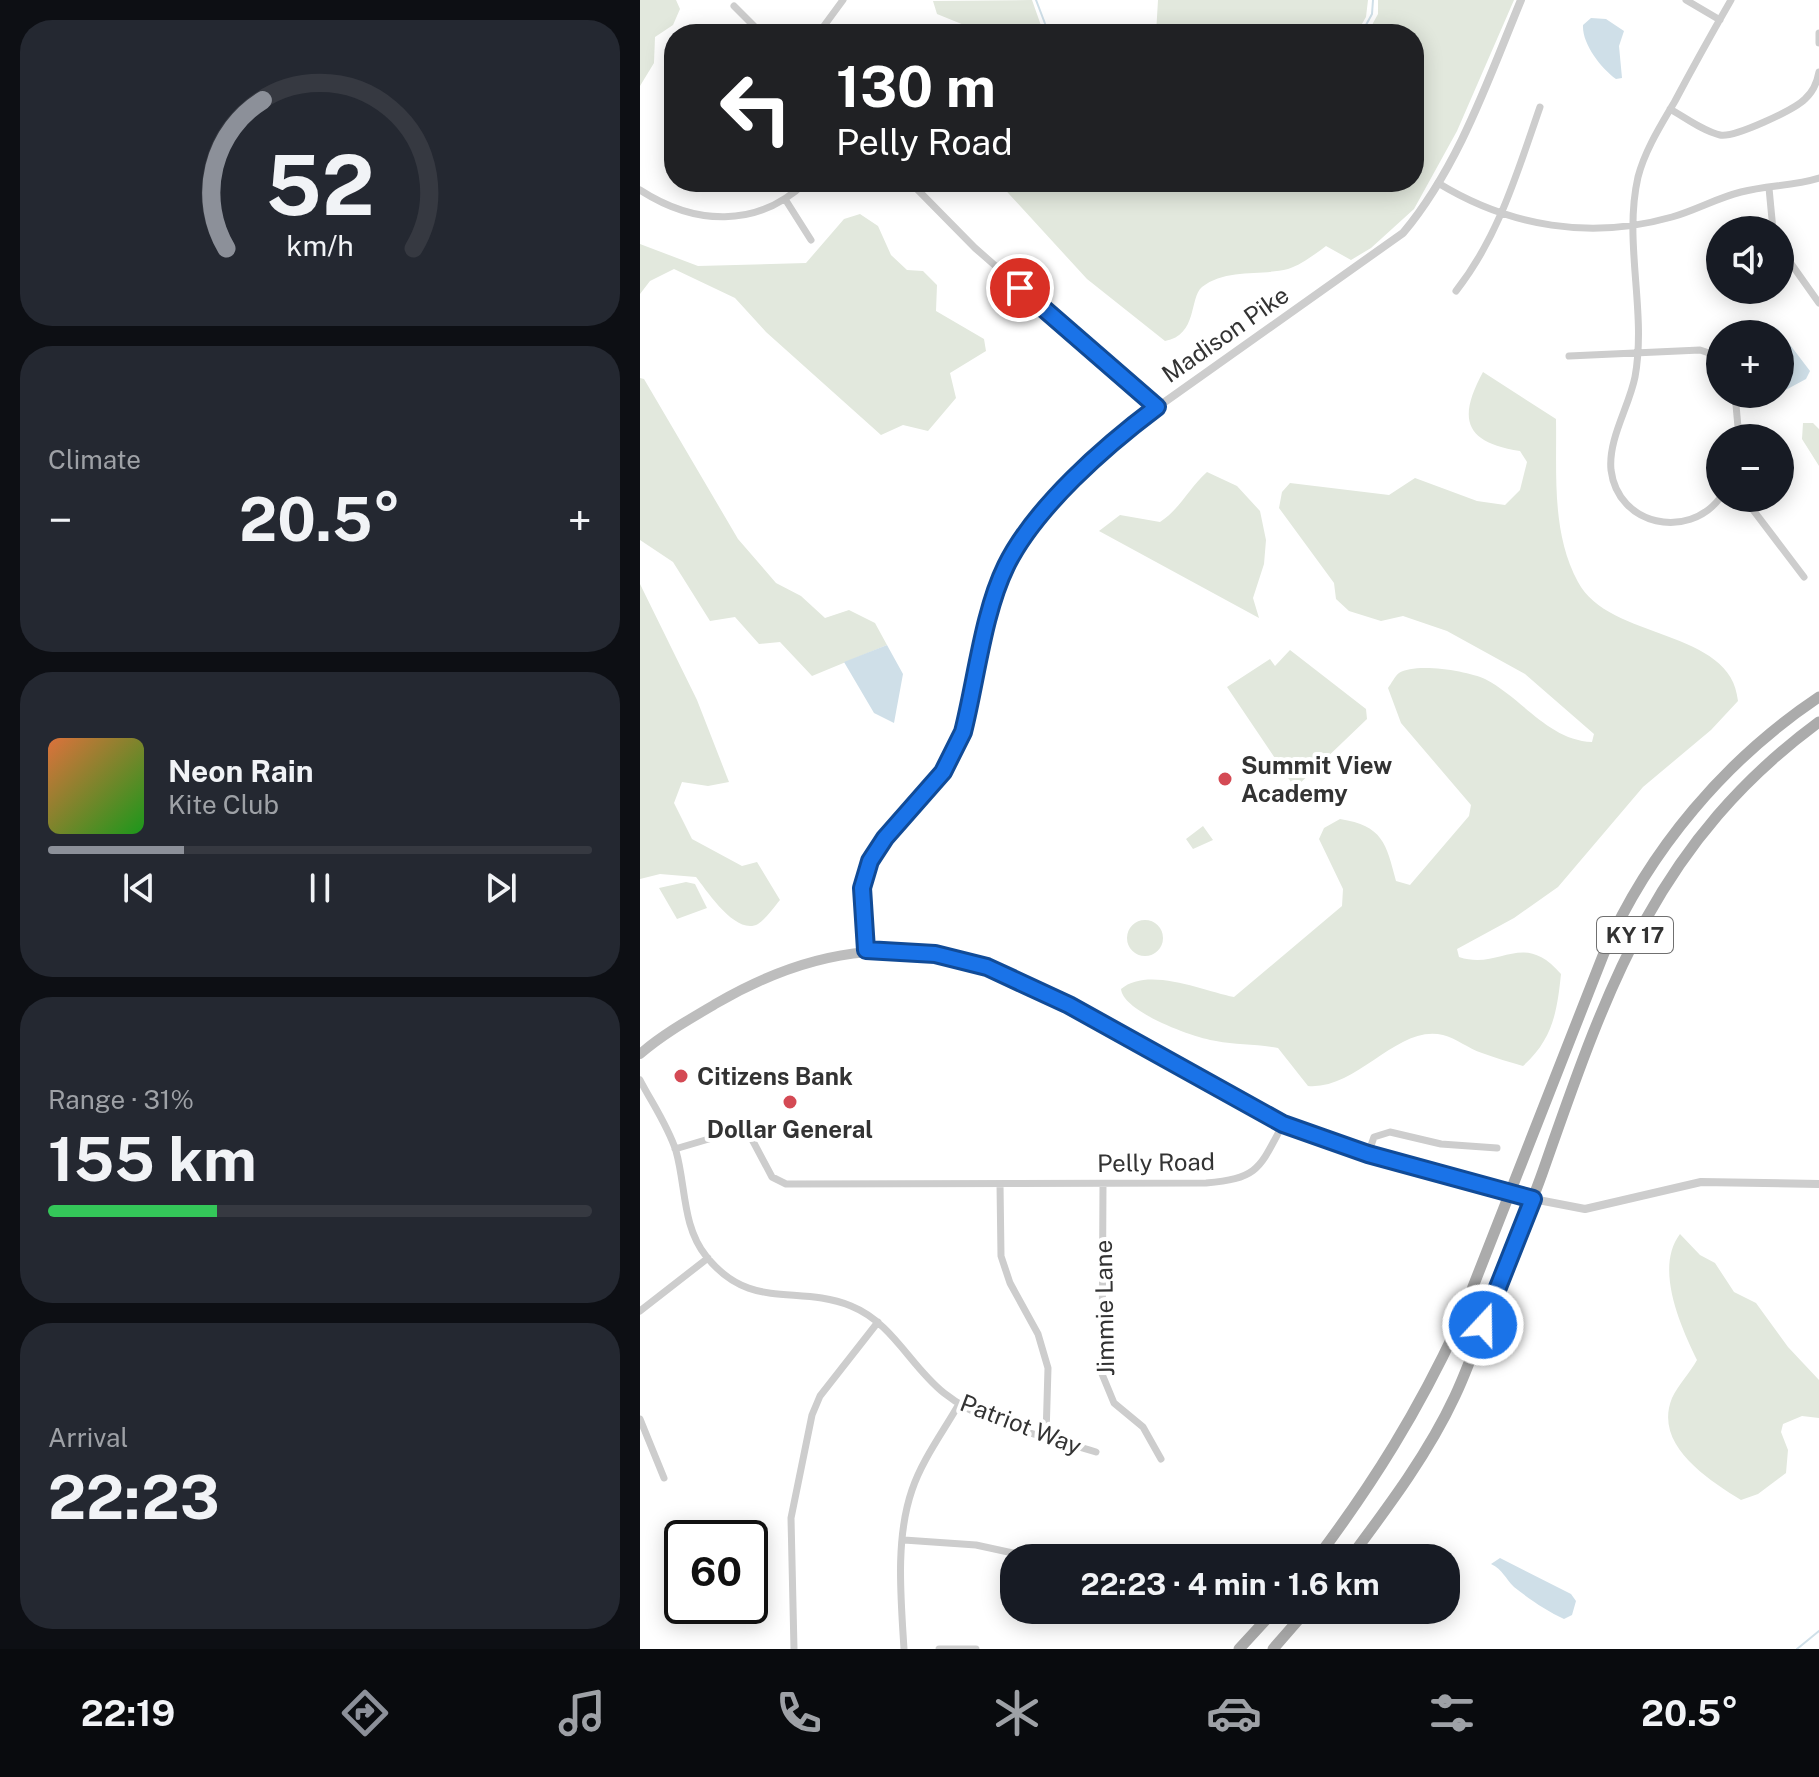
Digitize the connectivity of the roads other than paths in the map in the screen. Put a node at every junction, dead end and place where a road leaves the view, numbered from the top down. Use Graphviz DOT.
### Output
graph roads {
  1 [pos="843,0"];
  2 [pos="1521,0"];
  3 [pos="1686,0"];
  4 [pos="1731,0"];
  5 [pos="734,6"];
  6 [pos="1720,20"];
  7 [pos="752,24"];
  8 [pos="825,24"];
  9 [pos="1819,33"];
  10 [pos="1819,43"];
  11 [pos="1819,72"];
  12 [pos="1540,107"];
  13 [pos="1670,109"];
  14 [pos="1819,178"];
  15 [pos="1438,183"];
  16 [pos="1769,188"];
  17 [pos="640,190"];
  18 [pos="794,192"];
  19 [pos="920,192"];
  20 [pos="785,199"];
  21 [pos="1503,215"];
  22 [pos="1772,216"];
  23 [pos="1632,226"];
  24 [pos="811,240"];
  25 [pos="1794,268"];
  26 [pos="1456,291"];
  27 [pos="1819,303"];
  28 [pos="1706,352"];
  29 [pos="1637,353"];
  30 [pos="1569,356"];
  31 [pos="1157,407"];
  32 [pos="1706,511"];
  33 [pos="1755,512"];
  34 [pos="1804,577"];
  35 [pos="1819,697"];
  36 [pos="1819,722"];
  37 [pos="866,950"];
  38 [pos="640,1054"];
  39 [pos="640,1080"];
  40 [pos="1283,1124"];
  41 [pos="1497,1148"];
  42 [pos="675,1149"];
  43 [pos="1368,1154"];
  44 [pos="1000,1184"];
  45 [pos="1103,1184"];
  46 [pos="1819,1184"];
  47 [pos="1510,1194"];
  48 [pos="1533,1199"];
  49 [pos="708,1258"];
  50 [pos="640,1311"];
  51 [pos="878,1322"];
  52 [pos="959,1404"];
  53 [pos="640,1419"];
  54 [pos="1046,1436"];
  55 [pos="1096,1452"];
  56 [pos="1161,1459"];
  57 [pos="664,1478"];
  58 [pos="904,1540"];
  59 [pos="1328,1544"];
  60 [pos="1360,1544"];
  61 [pos="1000,1550"];
  62 [pos="1262,1624"];
  63 [pos="1295,1624"];
  64 [pos="794,1649"];
  65 [pos="904,1649"];
  66 [pos="939,1649"];
  67 [pos="976,1649"];
  68 [pos="1239,1649"];
  69 [pos="1273,1649"];
  1 -- 8 [label="street"];
  2 -- 15 [label="street, Madison Pike"];
  3 -- 6 [label="street"];
  4 -- 6 [label="street"];
  5 -- 7 [label="street"];
  6 -- 13 [label="street"];
  9 -- 10 [label="street"];
  11 -- 13 [label="street"];
  12 -- 21 [label="street"];
  13 -- 23 [label="street"];
  14 -- 16 [label="street"];
  15 -- 21 [label="street"];
  15 -- 31 [label="street, Madison Pike"];
  16 -- 22 [label="street"];
  16 -- 23 [label="street"];
  17 -- 20 [label="street"];
  18 -- 20 [label="street"];
  19 -- 31 [label="street"];
  20 -- 24 [label="street"];
  21 -- 23 [label="street"];
  21 -- 26 [label="street"];
  23 -- 29 [label="street"];
  25 -- 27 [label="street"];
  28 -- 29 [label="street"];
  29 -- 30 [label="street"];
  29 -- 32 [label="street"];
  31 -- 37 [label="street, Madison Pike"];
  33 -- 34 [label="street"];
  35 -- 47 [label="main road, KY 17"];
  36 -- 48 [label="main road, KY 17"];
  37 -- 38 [label="main road"];
  37 -- 40 [label="main road"];
  39 -- 42 [label="street, Patriot Way"];
  40 -- 43 [label="main road"];
  40 -- 45 [label="street, Pelly Road"];
  41 -- 43 [label="street"];
  42 -- 44 [label="street, Pelly Road"];
  42 -- 49 [label="street, Patriot Way"];
  43 -- 47 [label="main road"];
  44 -- 45 [label="street, Pelly Road"];
  44 -- 54 [label="street"];
  45 -- 56 [label="street, Jimmie Lane"];
  46 -- 48 [label="street"];
  47 -- 48 [label="main road"];
  47 -- 59 [label="main road, KY 17"];
  48 -- 60 [label="main road, KY 17"];
  49 -- 50 [label="street"];
  49 -- 51 [label="street, Patriot Way"];
  51 -- 52 [label="street, Patriot Way"];
  51 -- 64 [label="street"];
  52 -- 54 [label="street, Patriot Way"];
  52 -- 58 [label="street"];
  53 -- 57 [label="street"];
  54 -- 55 [label="street, Patriot Way"];
  58 -- 61 [label="street"];
  58 -- 65 [label="street"];
  62 -- 68 [label="main road"];
  63 -- 69 [label="main road"];
  66 -- 67 [label="street"];
}
